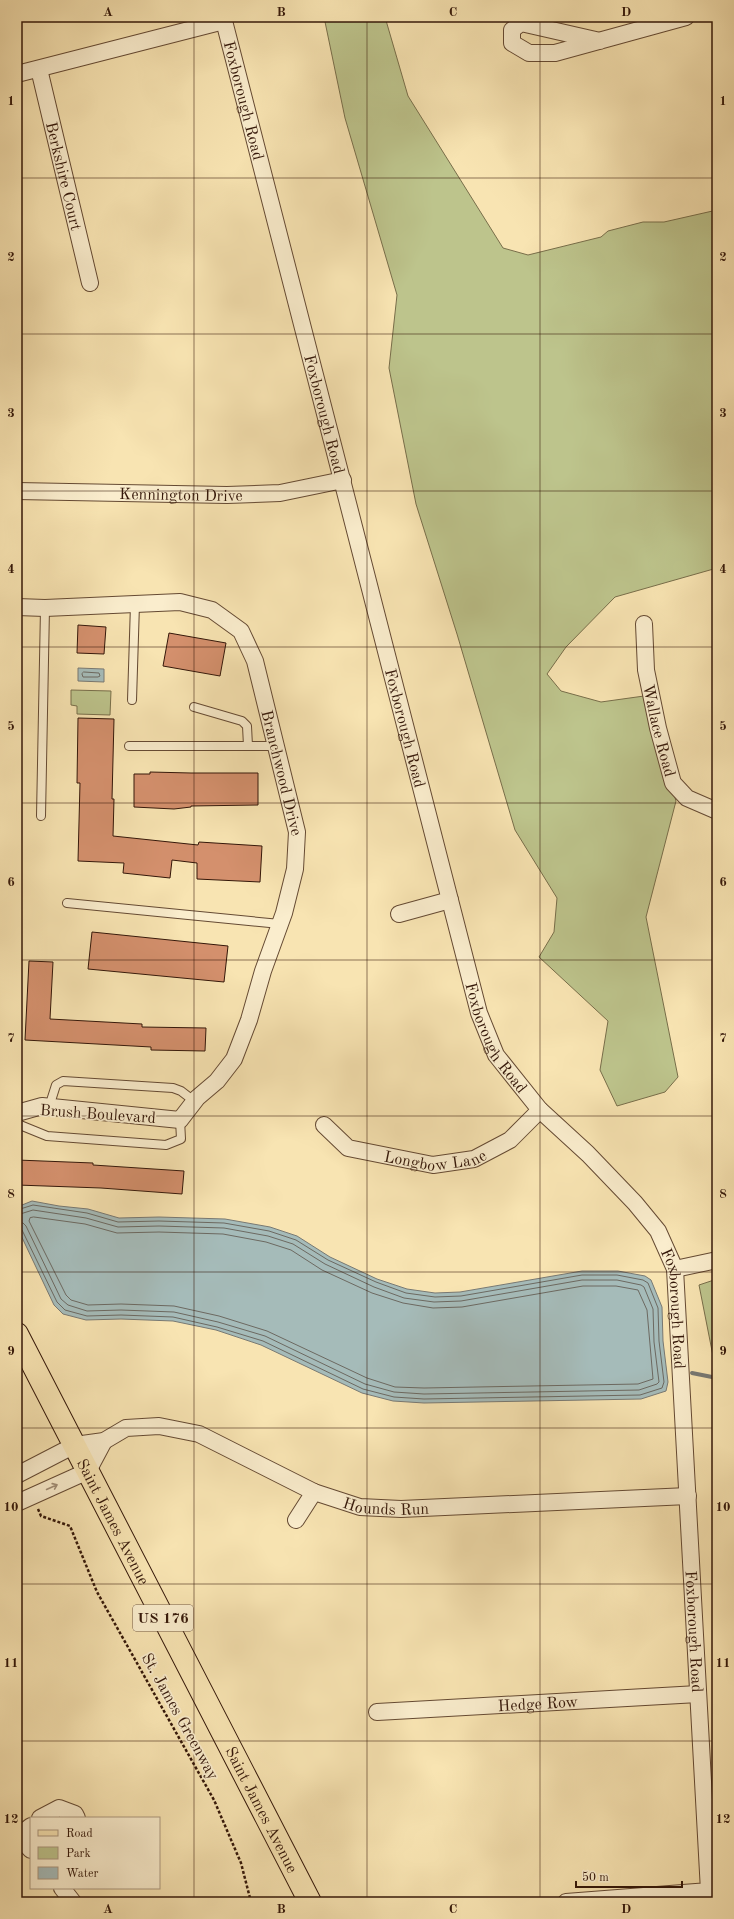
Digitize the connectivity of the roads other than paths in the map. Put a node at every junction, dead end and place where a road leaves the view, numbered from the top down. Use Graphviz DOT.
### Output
graph roads {
  1 [pos="686,17"];
  2 [pos="223,19"];
  3 [pos="600,41"];
  4 [pos="39,69"];
  5 [pos="17,74"];
  6 [pos="90,284"];
  7 [pos="343,480"];
  8 [pos="17,491"];
  9 [pos="135,604"];
  10 [pos="17,607"];
  11 [pos="45,608"];
  12 [pos="644,624"];
  13 [pos="132,700"];
  14 [pos="194,707"];
  15 [pos="129,746"];
  16 [pos="248,746"];
  17 [pos="276,746"];
  18 [pos="717,811"];
  19 [pos="41,816"];
  20 [pos="450,900"];
  21 [pos="67,903"];
  22 [pos="399,914"];
  23 [pos="280,924"];
  24 [pos="194,1101"];
  25 [pos="49,1107"];
  26 [pos="540,1110"];
  27 [pos="17,1113"];
  28 [pos="180,1120"];
  29 [pos="17,1121"];
  30 [pos="324,1125"];
  31 [pos="717,1260"];
  32 [pos="675,1269"];
  33 [pos="17,1334"];
  34 [pos="104,1441"];
  35 [pos="75,1445"];
  36 [pos="88,1471"];
  37 [pos="20,1473"];
  38 [pos="314,1492"];
  39 [pos="688,1496"];
  40 [pos="17,1503"];
  41 [pos="296,1520"];
  42 [pos="698,1694"];
  43 [pos="377,1712"];
  44 [pos="42,1817"];
  45 [pos="76,1817"];
  46 [pos="30,1827"];
  47 [pos="18,1835"];
  48 [pos="30,1849"];
  49 [pos="63,1889"];
  50 [pos="73,1902"];
  51 [pos="310,1902"];
  52 [pos="566,1902"];
  53 [pos="571,1902"];
  1 -- 3 [label="street"];
  2 -- 4 [label="street"];
  2 -- 7 [label="street, Foxborough Road"];
  4 -- 5 [label="street"];
  4 -- 6 [label="street, Berkshire Court"];
  7 -- 8 [label="street, Kennington Drive"];
  7 -- 20 [label="street, Foxborough Road"];
  9 -- 11 [label="street, Branchwood Drive"];
  9 -- 13 [label="lane"];
  9 -- 17 [label="street, Branchwood Drive"];
  10 -- 11 [label="street, Branchwood Drive"];
  11 -- 19 [label="lane"];
  12 -- 18 [label="street, Wallace Road"];
  14 -- 16 [label="lane"];
  15 -- 16 [label="lane"];
  16 -- 17 [label="lane"];
  17 -- 23 [label="street, Branchwood Drive"];
  20 -- 22 [label="street"];
  20 -- 26 [label="street, Foxborough Road"];
  21 -- 23 [label="lane"];
  23 -- 24 [label="street, Branchwood Drive"];
  24 -- 25 [label="lane"];
  24 -- 28 [label="street, Branchwood Drive"];
  25 -- 27 [label="street, Brush Boulevard"];
  25 -- 28 [label="street, Brush Boulevard"];
  26 -- 30 [label="street, Longbow Lane"];
  26 -- 32 [label="street, Foxborough Road"];
  28 -- 29 [label="lane"];
  31 -- 32 [label="street"];
  32 -- 39 [label="street, Foxborough Road"];
  33 -- 35 [label="main road, Saint James Avenue / US 176"];
  34 -- 35 [label="street, Hounds Run"];
  34 -- 36 [label="street"];
  34 -- 38 [label="street, Hounds Run"];
  35 -- 36 [label="main road, Saint James Avenue / US 176"];
  35 -- 37 [label="street"];
  40 -- 36 [label="street, one-way"];
  36 -- 51 [label="main road, Saint James Avenue / US 176"];
  38 -- 39 [label="street, Hounds Run"];
  38 -- 41 [label="street"];
  39 -- 42 [label="street, Foxborough Road"];
  42 -- 43 [label="street, Hedge Row"];
  42 -- 53 [label="street, Foxborough Road"];
  44 -- 45 [label="street"];
  46 -- 47 [label="street"];
  47 -- 48 [label="street"];
  49 -- 50 [label="street"];
  52 -- 53 [label="street"];
}
